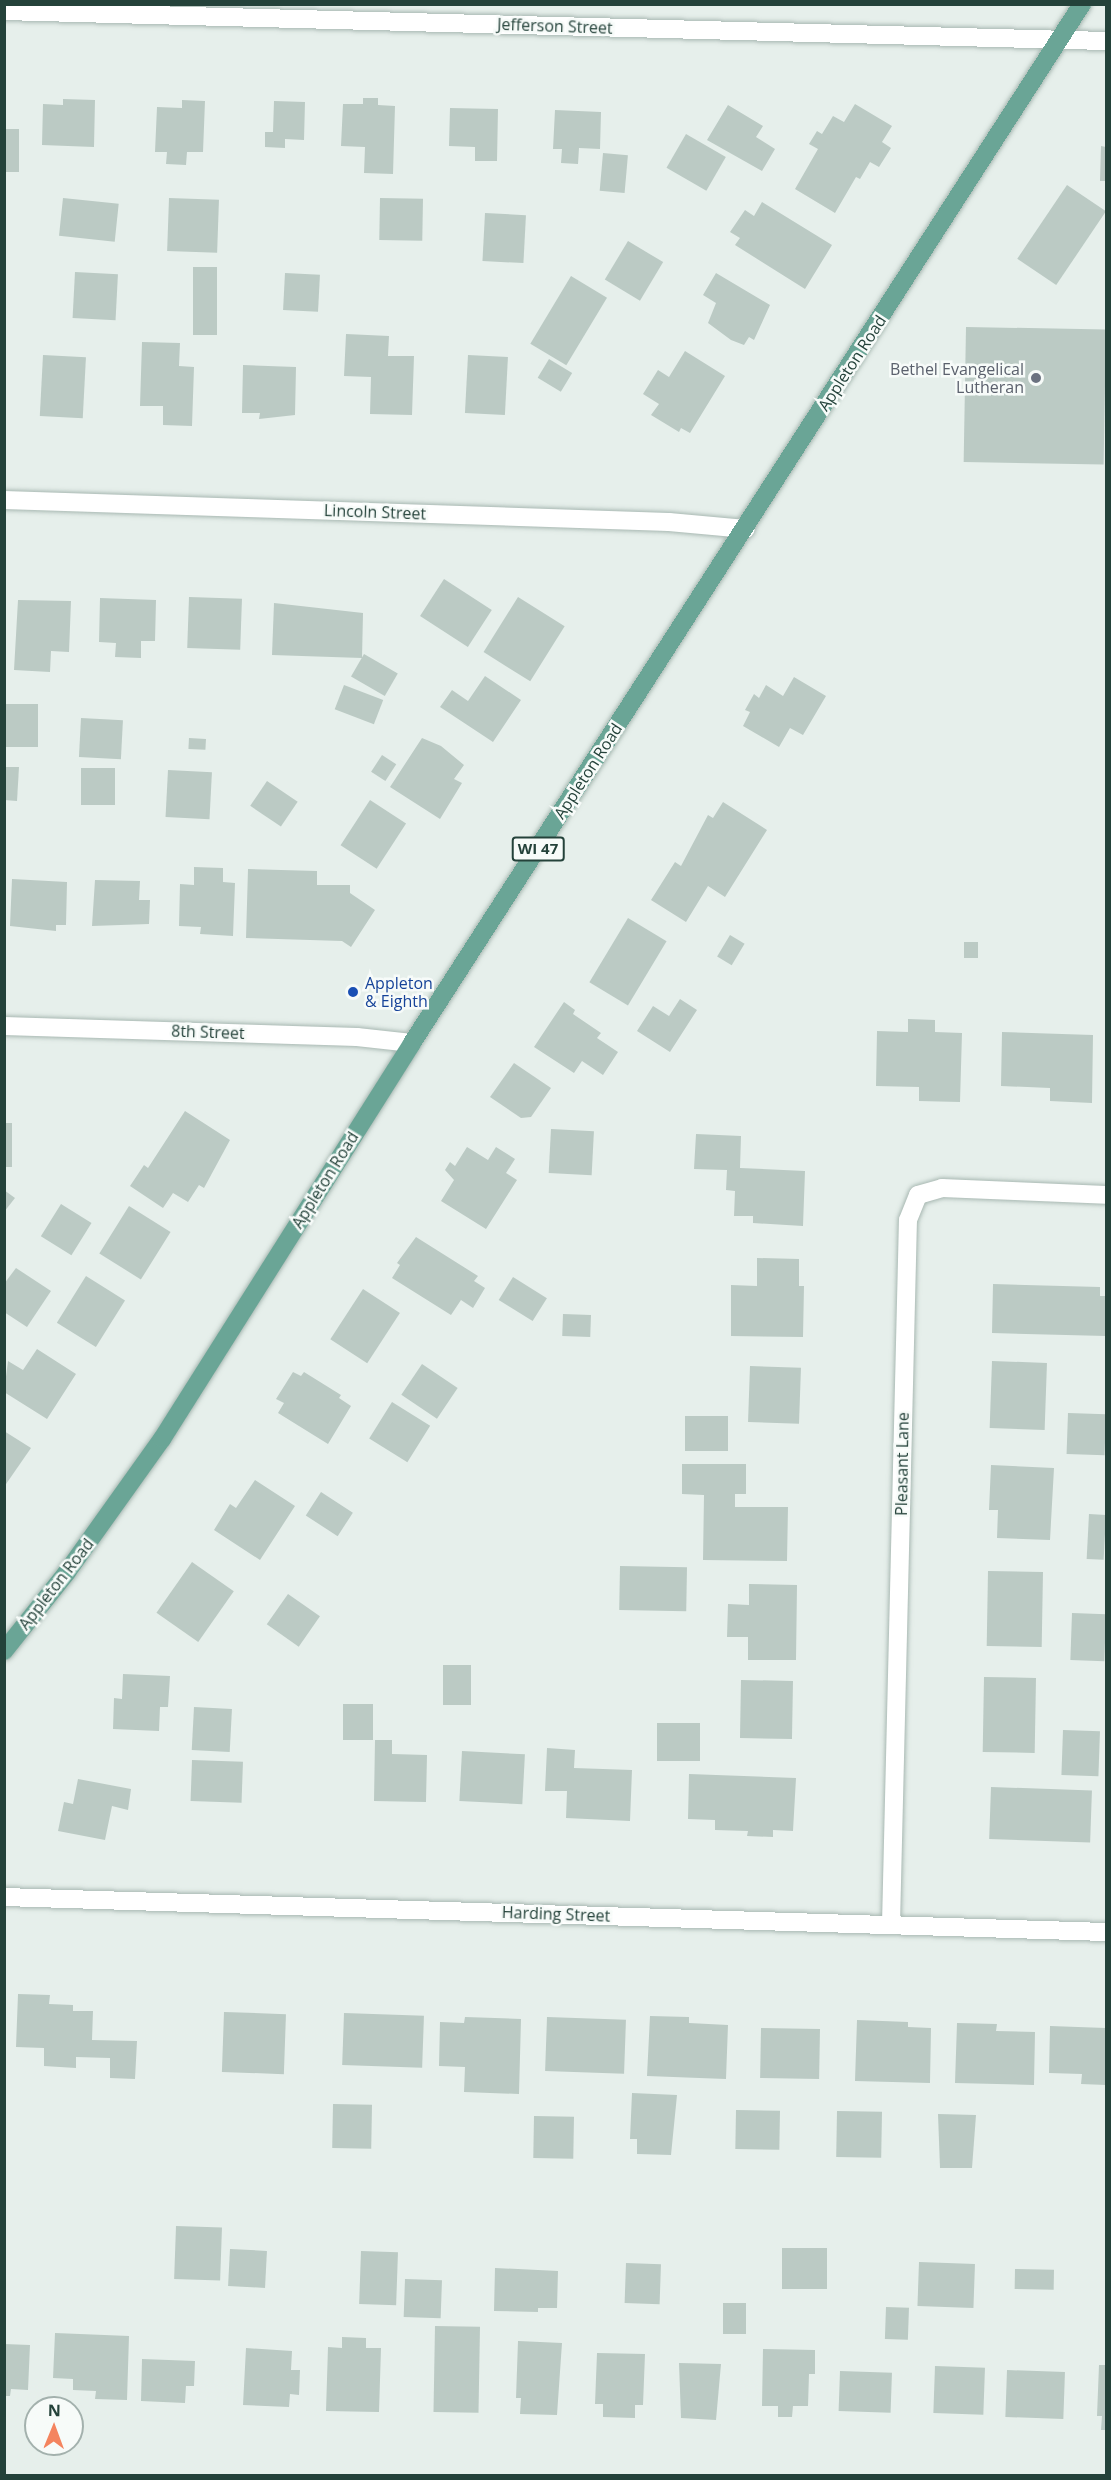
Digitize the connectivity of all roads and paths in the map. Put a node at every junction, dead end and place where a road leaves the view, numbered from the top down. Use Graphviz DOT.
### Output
graph roads {
  1 [pos="1082,4"];
  2 [pos="4,10"];
  3 [pos="1060,40"];
  4 [pos="1107,41"];
  5 [pos="4,500"];
  6 [pos="746,529"];
  7 [pos="4,1026"];
  8 [pos="412,1043"];
  9 [pos="1107,1195"];
  10 [pos="4,1651"];
  11 [pos="4,1897"];
  12 [pos="891,1924"];
  13 [pos="1107,1932"];
  1 -- 3 [label="main road, Appleton Road / WI 47"];
  2 -- 3 [label="street, Jefferson Street"];
  3 -- 4 [label="street, Jefferson Street"];
  3 -- 6 [label="main road, Appleton Road / WI 47"];
  5 -- 6 [label="street, Lincoln Street"];
  6 -- 8 [label="main road, Appleton Road / WI 47"];
  7 -- 8 [label="street, 8th Street"];
  8 -- 10 [label="main road, Appleton Road / WI 47"];
  9 -- 12 [label="street, Pleasant Lane"];
  11 -- 12 [label="street, Harding Street"];
  12 -- 13 [label="street, Harding Street"];
}
